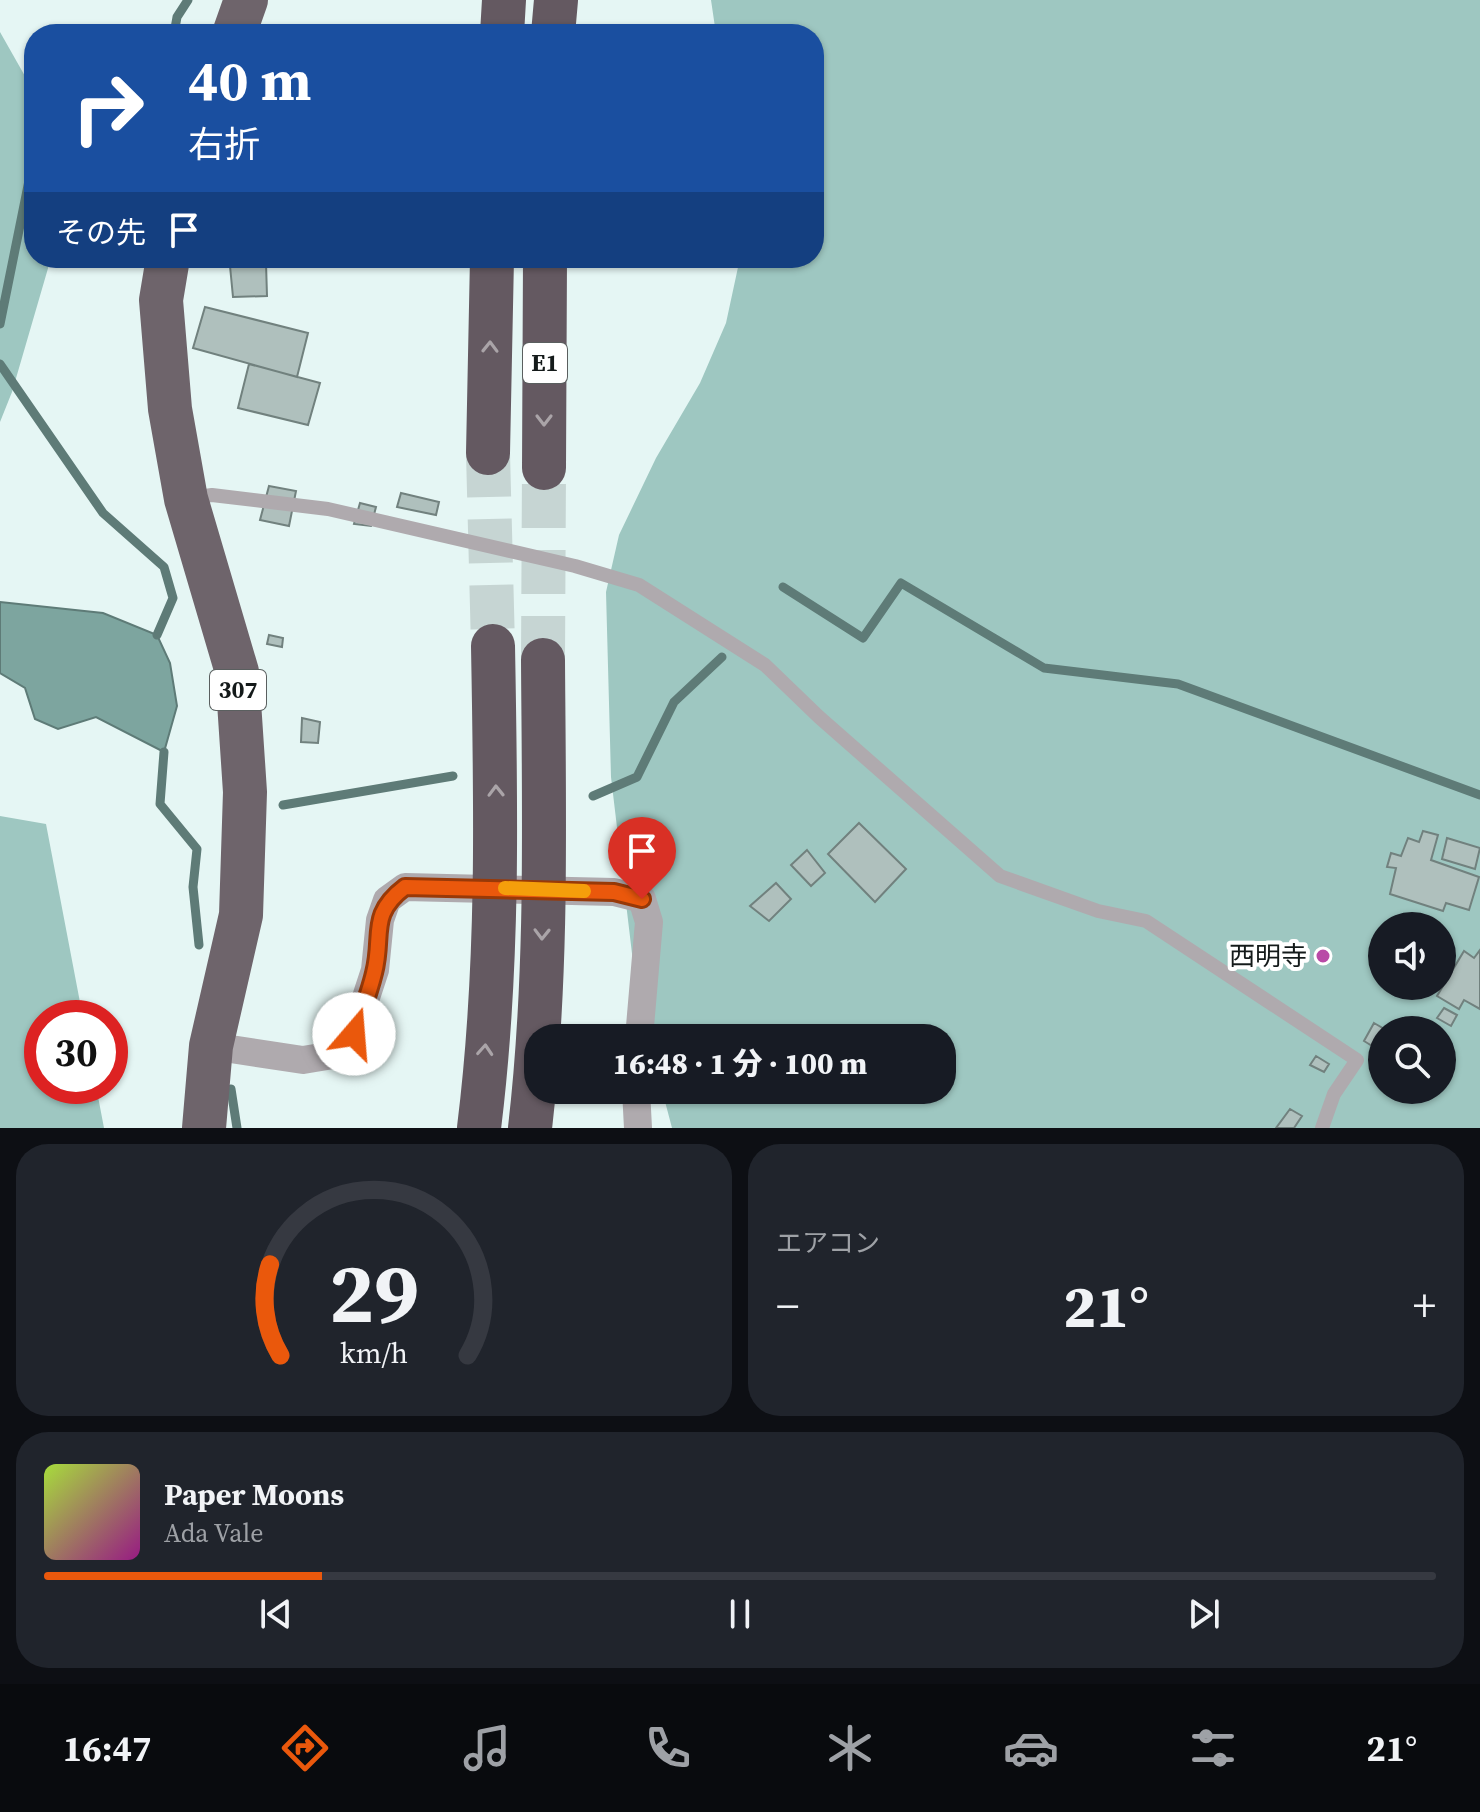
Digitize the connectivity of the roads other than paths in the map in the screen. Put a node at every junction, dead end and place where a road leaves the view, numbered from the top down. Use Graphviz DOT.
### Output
graph roads {
  1 [pos="246,0"];
  2 [pos="504,0"];
  3 [pos="556,0"];
  4 [pos="238,24"];
  5 [pos="503,24"];
  6 [pos="554,24"];
  7 [pos="166,268"];
  8 [pos="492,268"];
  9 [pos="545,268"];
  10 [pos="488,453"];
  11 [pos="544,468"];
  12 [pos="186,499"];
  13 [pos="493,646"];
  14 [pos="543,660"];
  15 [pos="640,1024"];
  16 [pos="211,1046"];
  17 [pos="637,1104"];
  18 [pos="204,1128"];
  19 [pos="479,1128"];
  20 [pos="530,1128"];
  21 [pos="638,1128"];
  22 [pos="1322,1128"];
  1 -- 4 [label="highway"];
  2 -- 5 [label="highway"];
  3 -- 6 [label="highway"];
  7 -- 12 [label="highway, 307"];
  10 -- 8 [label="highway, E1, one-way"];
  9 -- 11 [label="highway, E1, one-way"];
  12 -- 16 [label="highway, 307"];
  12 -- 22 [label="lane"];
  19 -- 13 [label="highway, one-way"];
  14 -- 20 [label="highway, one-way"];
  15 -- 16 [label="street"];
  16 -- 18 [label="highway, 307"];
  17 -- 21 [label="street"];
}
